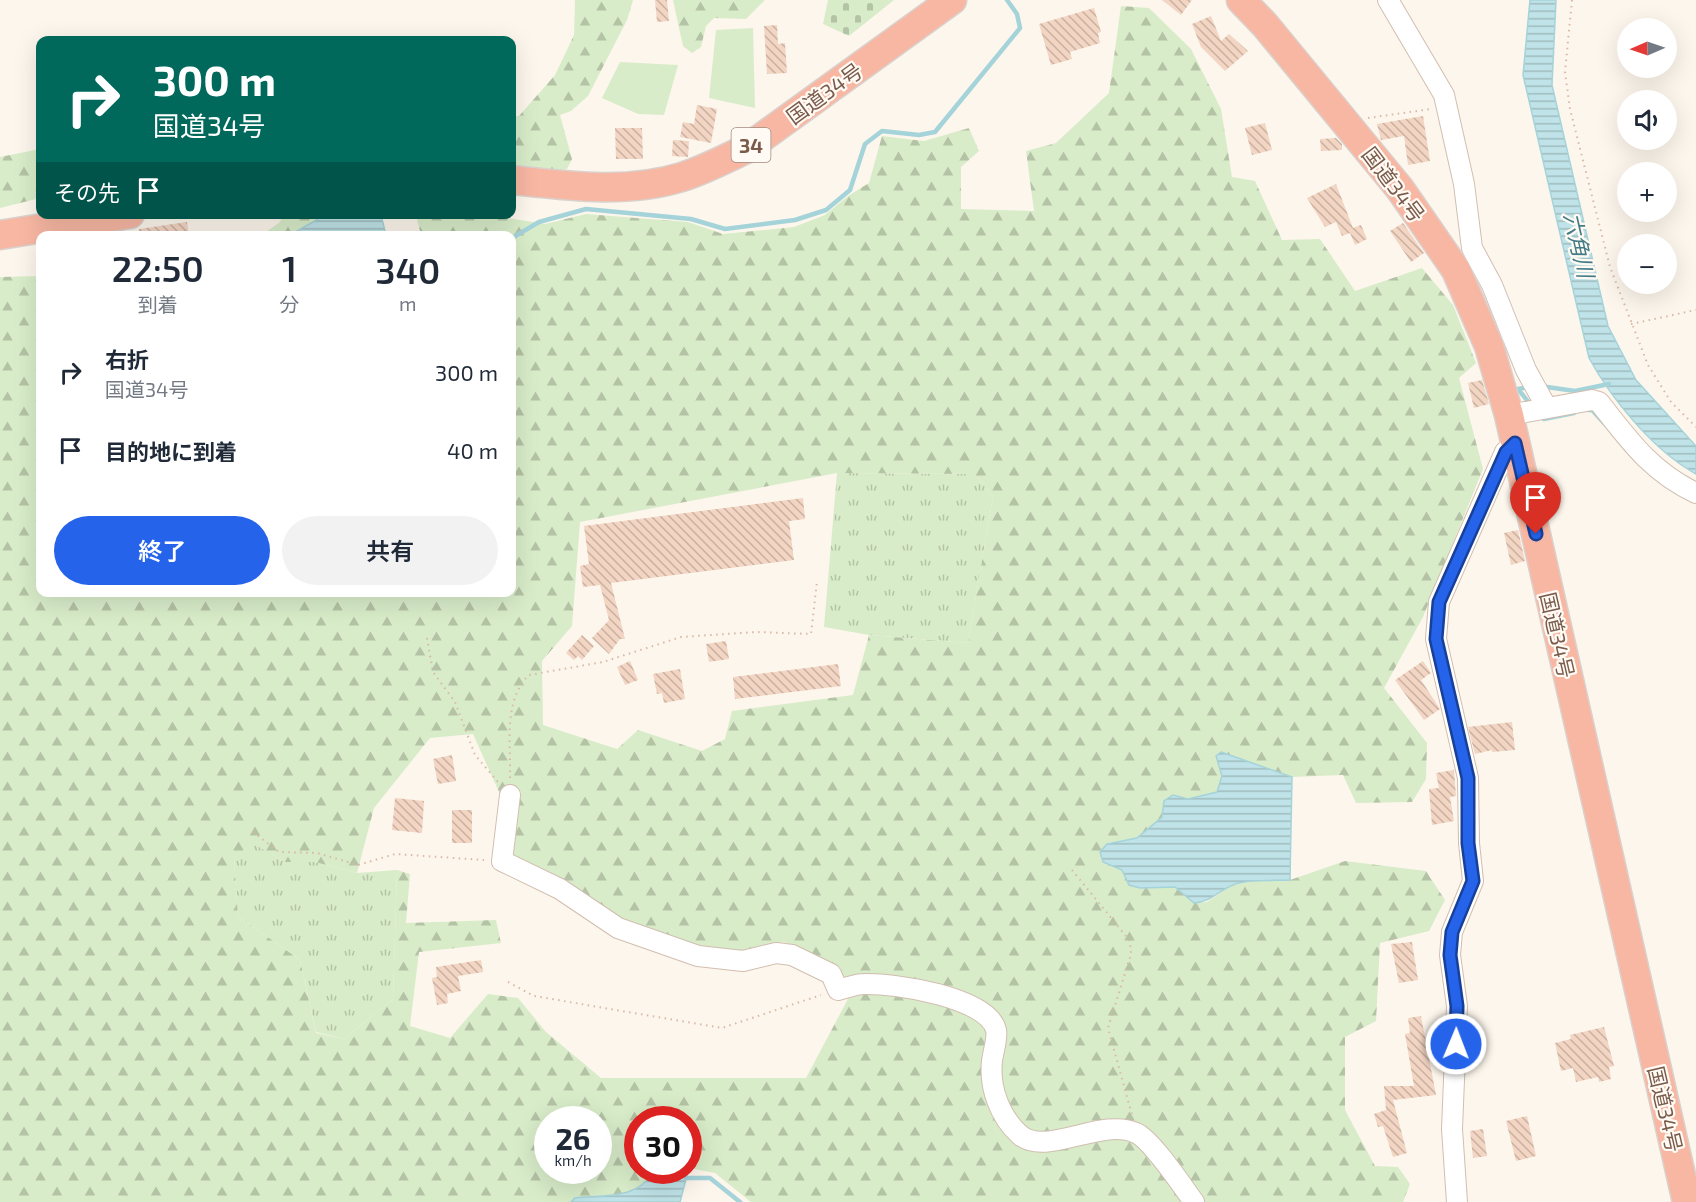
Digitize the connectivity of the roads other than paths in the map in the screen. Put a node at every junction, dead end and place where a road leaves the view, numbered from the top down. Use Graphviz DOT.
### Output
graph roads {
  1 [pos="952,0"];
  2 [pos="1241,0"];
  3 [pos="1388,0"];
  4 [pos="516,180"];
  5 [pos="99,219"];
  6 [pos="0,235"];
  7 [pos="1539,393"];
  8 [pos="1509,415"];
  9 [pos="1515,443"];
  10 [pos="1696,493"];
  11 [pos="510,795"];
  12 [pos="1688,1168"];
  13 [pos="1194,1202"];
  14 [pos="1457,1202"];
  15 [pos="1687,1202"];
  1 -- 4 [label="highway, 国道34号 / 34"];
  2 -- 8 [label="highway, 国道34号"];
  3 -- 7 [label="street"];
  5 -- 6 [label="highway"];
  7 -- 8 [label="street"];
  7 -- 10 [label="street"];
  8 -- 9 [label="highway, 国道34号"];
  9 -- 12 [label="highway, 国道34号"];
  9 -- 14 [label="street"];
  11 -- 13 [label="street"];
  12 -- 15 [label="highway, 国道34号"];
}
